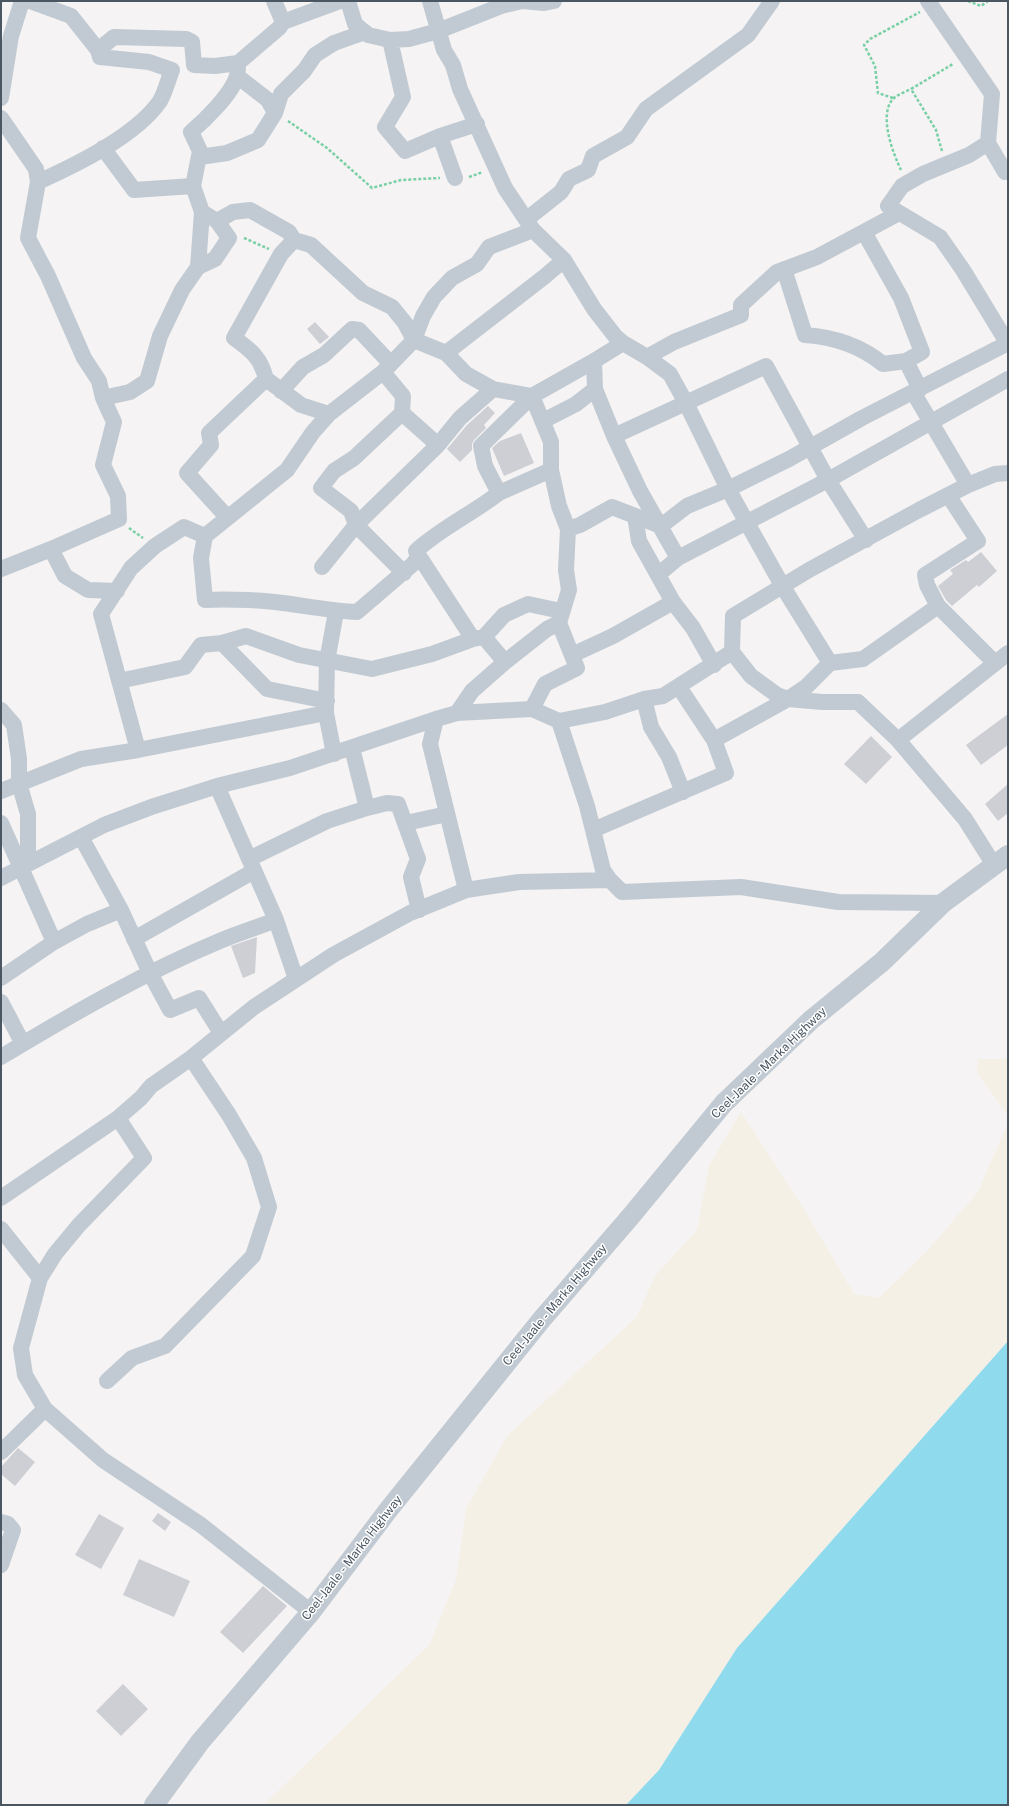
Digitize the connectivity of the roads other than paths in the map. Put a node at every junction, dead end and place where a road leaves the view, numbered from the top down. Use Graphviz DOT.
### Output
graph roads {
  1 [pos="22,1"];
  2 [pos="30,1"];
  3 [pos="274,1"];
  4 [pos="340,1"];
  5 [pos="348,1"];
  6 [pos="430,1"];
  7 [pos="554,1"];
  8 [pos="772,1"];
  9 [pos="929,3"];
  10 [pos="283,22"];
  11 [pos="438,31"];
  12 [pos="365,32"];
  13 [pos="6,37"];
  14 [pos="390,40"];
  15 [pos="98,50"];
  16 [pos="237,70"];
  17 [pos="1,98"];
  18 [pos="276,113"];
  19 [pos="1,118"];
  20 [pos="477,124"];
  21 [pos="440,136"];
  22 [pos="988,143"];
  23 [pos="103,148"];
  24 [pos="200,157"];
  25 [pos="1008,171"];
  26 [pos="454,178"];
  27 [pos="38,182"];
  28 [pos="193,186"];
  29 [pos="202,212"];
  30 [pos="898,212"];
  31 [pos="217,221"];
  32 [pos="530,224"];
  33 [pos="864,232"];
  34 [pos="294,240"];
  35 [pos="564,260"];
  36 [pos="198,267"];
  37 [pos="784,270"];
  38 [pos="414,340"];
  39 [pos="623,343"];
  40 [pos="1008,344"];
  41 [pos="446,353"];
  42 [pos="647,357"];
  43 [pos="594,361"];
  44 [pos="906,361"];
  45 [pos="387,368"];
  46 [pos="266,379"];
  47 [pos="1008,379"];
  48 [pos="493,389"];
  49 [pos="595,389"];
  50 [pos="917,390"];
  51 [pos="281,391"];
  52 [pos="532,396"];
  53 [pos="104,398"];
  54 [pos="686,403"];
  55 [pos="402,413"];
  56 [pos="329,414"];
  57 [pos="543,421"];
  58 [pos="932,422"];
  59 [pos="614,436"];
  60 [pos="438,445"];
  61 [pos="810,448"];
  62 [pos="551,470"];
  63 [pos="1008,473"];
  64 [pos="828,480"];
  65 [pos="968,485"];
  66 [pos="728,489"];
  67 [pos="499,493"];
  68 [pos="948,495"];
  69 [pos="636,516"];
  70 [pos="227,517"];
  71 [pos="748,522"];
  72 [pos="356,526"];
  73 [pos="661,526"];
  74 [pos="568,528"];
  75 [pos="205,536"];
  76 [pos="866,540"];
  77 [pos="51,549"];
  78 [pos="419,556"];
  79 [pos="678,558"];
  80 [pos="322,567"];
  81 [pos="1,569"];
  82 [pos="404,573"];
  83 [pos="659,574"];
  84 [pos="783,587"];
  85 [pos="117,591"];
  86 [pos="673,602"];
  87 [pos="938,606"];
  88 [pos="336,612"];
  89 [pos="560,617"];
  90 [pos="478,638"];
  91 [pos="222,643"];
  92 [pos="732,652"];
  93 [pos="1008,653"];
  94 [pos="572,655"];
  95 [pos="327,661"];
  96 [pos="505,662"];
  97 [pos="830,663"];
  98 [pos="995,663"];
  99 [pos="714,664"];
  100 [pos="119,681"];
  101 [pos="679,688"];
  102 [pos="644,699"];
  103 [pos="788,699"];
  104 [pos="327,707"];
  105 [pos="532,709"];
  106 [pos="1,710"];
  107 [pos="457,713"];
  108 [pos="436,719"];
  109 [pos="559,722"];
  110 [pos="714,740"];
  111 [pos="898,740"];
  112 [pos="352,748"];
  113 [pos="138,750"];
  114 [pos="334,754"];
  115 [pos="19,783"];
  116 [pos="217,786"];
  117 [pos="1,791"];
  118 [pos="683,792"];
  119 [pos="367,808"];
  120 [pos="447,814"];
  121 [pos="1,823"];
  122 [pos="406,824"];
  123 [pos="593,830"];
  124 [pos="81,837"];
  125 [pos="1001,860"];
  126 [pos="252,865"];
  127 [pos="21,869"];
  128 [pos="1,878"];
  129 [pos="610,880"];
  130 [pos="466,890"];
  131 [pos="943,903"];
  132 [pos="121,910"];
  133 [pos="419,910"];
  134 [pos="276,920"];
  135 [pos="134,939"];
  136 [pos="54,942"];
  137 [pos="150,973"];
  138 [pos="1,978"];
  139 [pos="296,979"];
  140 [pos="1,1002"];
  141 [pos="221,1033"];
  142 [pos="23,1044"];
  143 [pos="1,1057"];
  144 [pos="191,1058"];
  145 [pos="118,1118"];
  146 [pos="1,1198"];
  147 [pos="1,1229"];
  148 [pos="40,1278"];
  149 [pos="107,1381"];
  150 [pos="45,1409"];
  151 [pos="1,1452"];
  152 [pos="1,1522"];
  153 [pos="1,1565"];
  154 [pos="311,1612"];
  155 [pos="154,1805"];
  1 -- 13 [label="street"];
  2 -- 15 [label="street"];
  3 -- 10 [label="street"];
  4 -- 10 [label="street"];
  5 -- 12 [label="street"];
  6 -- 11 [label="street"];
  7 -- 11 [label="street"];
  8 -- 32 [label="street"];
  9 -- 22 [label="street"];
  10 -- 16 [label="street"];
  11 -- 14 [label="street"];
  11 -- 20 [label="street"];
  12 -- 14 [label="street"];
  12 -- 18 [label="street"];
  13 -- 17 [label="street"];
  14 -- 21 [label="street"];
  15 -- 16 [label="street"];
  15 -- 23 [label="street"];
  16 -- 18 [label="street"];
  16 -- 24 [label="street"];
  18 -- 24 [label="street"];
  19 -- 27 [label="street"];
  20 -- 21 [label="street"];
  20 -- 32 [label="street"];
  21 -- 26 [label="street"];
  22 -- 25 [label="street"];
  22 -- 30 [label="street"];
  23 -- 27 [label="street"];
  23 -- 28 [label="street"];
  24 -- 28 [label="street"];
  27 -- 53 [label="street"];
  28 -- 29 [label="street"];
  29 -- 31 [label="street"];
  29 -- 36 [label="street"];
  30 -- 33 [label="street"];
  30 -- 40 [label="street"];
  31 -- 34 [label="street"];
  31 -- 36 [label="street"];
  32 -- 35 [label="street"];
  32 -- 38 [label="street"];
  33 -- 37 [label="street"];
  33 -- 44 [label="street"];
  34 -- 38 [label="street"];
  34 -- 46 [label="street"];
  35 -- 39 [label="street"];
  35 -- 41 [label="street"];
  36 -- 53 [label="street"];
  37 -- 42 [label="street"];
  37 -- 44 [label="street"];
  38 -- 41 [label="street"];
  38 -- 45 [label="street"];
  39 -- 42 [label="street"];
  39 -- 43 [label="street"];
  40 -- 50 [label="street"];
  41 -- 48 [label="street"];
  42 -- 54 [label="street"];
  43 -- 49 [label="street"];
  43 -- 52 [label="street"];
  44 -- 50 [label="street"];
  45 -- 51 [label="street"];
  45 -- 55 [label="street"];
  45 -- 56 [label="street"];
  46 -- 51 [label="street"];
  46 -- 70 [label="street"];
  47 -- 58 [label="street"];
  48 -- 52 [label="street"];
  48 -- 60 [label="street"];
  49 -- 57 [label="street"];
  49 -- 59 [label="street"];
  50 -- 58 [label="street"];
  50 -- 61 [label="street"];
  51 -- 56 [label="street"];
  52 -- 57 [label="street"];
  52 -- 67 [label="street"];
  53 -- 77 [label="street"];
  54 -- 59 [label="street"];
  54 -- 61 [label="street"];
  54 -- 66 [label="street"];
  55 -- 60 [label="street"];
  55 -- 72 [label="street"];
  56 -- 70 [label="street"];
  57 -- 62 [label="street"];
  58 -- 64 [label="street"];
  58 -- 65 [label="street"];
  59 -- 73 [label="street"];
  60 -- 72 [label="street"];
  61 -- 64 [label="street"];
  61 -- 66 [label="street"];
  62 -- 67 [label="street"];
  62 -- 74 [label="street"];
  63 -- 65 [label="street"];
  64 -- 71 [label="street"];
  64 -- 76 [label="street"];
  65 -- 68 [label="street"];
  66 -- 71 [label="street"];
  66 -- 73 [label="street"];
  67 -- 78 [label="street"];
  68 -- 76 [label="street"];
  68 -- 87 [label="street"];
  69 -- 73 [label="street"];
  69 -- 74 [label="street"];
  69 -- 83 [label="street"];
  70 -- 75 [label="street"];
  71 -- 79 [label="street"];
  71 -- 84 [label="street"];
  72 -- 80 [label="street"];
  72 -- 82 [label="street"];
  73 -- 79 [label="street"];
  74 -- 89 [label="street"];
  75 -- 85 [label="street"];
  75 -- 88 [label="street"];
  76 -- 84 [label="street"];
  77 -- 81 [label="street"];
  77 -- 85 [label="street"];
  78 -- 82 [label="street"];
  78 -- 90 [label="street"];
  79 -- 83 [label="street"];
  82 -- 88 [label="street"];
  83 -- 86 [label="street"];
  84 -- 92 [label="street"];
  84 -- 97 [label="street"];
  85 -- 100 [label="street"];
  86 -- 94 [label="street"];
  86 -- 99 [label="street"];
  87 -- 97 [label="street"];
  87 -- 98 [label="street"];
  88 -- 95 [label="street"];
  89 -- 90 [label="street"];
  89 -- 94 [label="street"];
  89 -- 96 [label="street"];
  90 -- 95 [label="street"];
  90 -- 96 [label="street"];
  91 -- 95 [label="street"];
  91 -- 100 [label="street"];
  91 -- 104 [label="street"];
  92 -- 99 [label="street"];
  92 -- 103 [label="street"];
  93 -- 98 [label="street"];
  94 -- 105 [label="street"];
  95 -- 104 [label="street"];
  96 -- 107 [label="street"];
  97 -- 103 [label="street"];
  98 -- 111 [label="street"];
  99 -- 101 [label="street"];
  100 -- 113 [label="street"];
  101 -- 102 [label="street"];
  101 -- 110 [label="street"];
  102 -- 109 [label="street"];
  102 -- 118 [label="street"];
  103 -- 110 [label="street"];
  103 -- 111 [label="street"];
  104 -- 113 [label="street"];
  104 -- 114 [label="street"];
  105 -- 107 [label="street"];
  105 -- 109 [label="street"];
  106 -- 115 [label="street"];
  107 -- 108 [label="street"];
  108 -- 112 [label="street"];
  108 -- 120 [label="street"];
  109 -- 123 [label="street"];
  110 -- 118 [label="street"];
  111 -- 125 [label="street"];
  112 -- 114 [label="street"];
  112 -- 119 [label="street"];
  113 -- 115 [label="street"];
  114 -- 116 [label="street"];
  115 -- 117 [label="street"];
  115 -- 127 [label="street"];
  116 -- 124 [label="street"];
  116 -- 126 [label="street"];
  118 -- 123 [label="street"];
  119 -- 122 [label="street"];
  119 -- 126 [label="street"];
  120 -- 122 [label="street"];
  120 -- 130 [label="street"];
  121 -- 127 [label="street"];
  122 -- 133 [label="street"];
  123 -- 129 [label="street"];
  124 -- 127 [label="street"];
  124 -- 132 [label="street"];
  125 -- 131 [label="street, Ceel-Jaale - Marka Highway"];
  126 -- 134 [label="street"];
  126 -- 135 [label="street"];
  127 -- 128 [label="street"];
  127 -- 136 [label="street"];
  129 -- 130 [label="street"];
  129 -- 131 [label="street"];
  130 -- 133 [label="street"];
  131 -- 154 [label="street, Ceel-Jaale - Marka Highway"];
  132 -- 135 [label="street"];
  132 -- 136 [label="street"];
  133 -- 139 [label="street"];
  134 -- 137 [label="street"];
  134 -- 139 [label="street"];
  135 -- 137 [label="street"];
  136 -- 138 [label="street"];
  137 -- 141 [label="street"];
  137 -- 142 [label="street"];
  139 -- 141 [label="street"];
  140 -- 142 [label="street"];
  141 -- 144 [label="street"];
  142 -- 143 [label="street"];
  144 -- 145 [label="street"];
  144 -- 149 [label="street"];
  145 -- 146 [label="street"];
  145 -- 148 [label="street"];
  147 -- 148 [label="street"];
  148 -- 150 [label="street"];
  150 -- 151 [label="street"];
  150 -- 154 [label="street"];
  152 -- 153 [label="street"];
  154 -- 155 [label="street, Ceel-Jaale - Marka Highway"];
}
